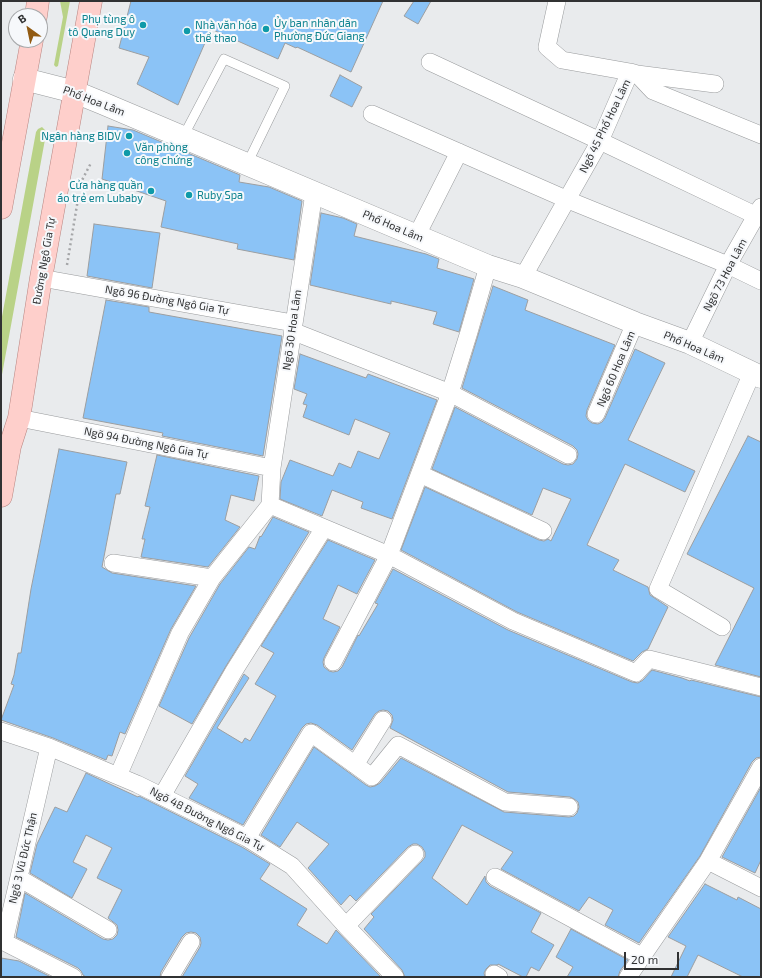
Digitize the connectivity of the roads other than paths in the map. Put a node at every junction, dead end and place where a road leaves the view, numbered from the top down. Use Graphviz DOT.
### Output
graph roads {
  1 [pos="91,1"];
  2 [pos="557,1"];
  3 [pos="30,48"];
  4 [pos="430,62"];
  5 [pos="634,73"];
  6 [pos="24,79"];
  7 [pos="715,84"];
  8 [pos="75,92"];
  9 [pos="372,114"];
  10 [pos="761,136"];
  11 [pos="183,137"];
  12 [pos="600,141"];
  13 [pos="460,152"];
  14 [pos="247,164"];
  15 [pos="314,192"];
  16 [pos="568,200"];
  17 [pos="1,208"];
  18 [pos="759,212"];
  19 [pos="417,235"];
  20 [pos="728,265"];
  21 [pos="488,266"];
  22 [pos="524,277"];
  23 [pos="41,278"];
  24 [pos="761,281"];
  25 [pos="635,323"];
  26 [pos="293,327"];
  27 [pos="690,343"];
  28 [pos="757,375"];
  29 [pos="450,393"];
  30 [pos="596,414"];
  31 [pos="19,418"];
  32 [pos="568,455"];
  33 [pos="272,468"];
  34 [pos="420,474"];
  35 [pos="1,496"];
  36 [pos="270,505"];
  37 [pos="324,528"];
  38 [pos="543,531"];
  39 [pos="389,556"];
  40 [pos="113,563"];
  41 [pos="212,578"];
  42 [pos="722,627"];
  43 [pos="332,662"];
  44 [pos="761,687"];
  45 [pos="383,720"];
  46 [pos="1,731"];
  47 [pos="49,747"];
  48 [pos="356,765"];
  49 [pos="761,767"];
  50 [pos="118,776"];
  51 [pos="162,796"];
  52 [pos="569,808"];
  53 [pos="247,838"];
  54 [pos="415,854"];
  55 [pos="708,861"];
  56 [pos="495,877"];
  57 [pos="19,878"];
  58 [pos="761,888"];
  59 [pos="346,926"];
  60 [pos="108,930"];
  61 [pos="191,942"];
  62 [pos="643,957"];
  63 [pos="72,977"];
  64 [pos="170,977"];
  65 [pos="395,977"];
  66 [pos="628,977"];
  1 -- 8 [label="main road, Đường Ngô Gia Tự"];
  2 -- 5 [label="street, Ngõ 45 Phố Hoa Lâm"];
  3 -- 6 [label="main road"];
  4 -- 12 [label="street"];
  5 -- 7 [label="street"];
  5 -- 10 [label="street"];
  5 -- 12 [label="street, Ngõ 45 Phố Hoa Lâm"];
  6 -- 8 [label="street, Phố Hoa Lâm"];
  6 -- 17 [label="main road"];
  8 -- 11 [label="street, Phố Hoa Lâm"];
  8 -- 23 [label="main road, Đường Ngô Gia Tự"];
  9 -- 13 [label="street"];
  11 -- 14 [label="street, Phố Hoa Lâm"];
  11 -- 14 [label="lane"];
  12 -- 16 [label="street, Ngõ 45 Phố Hoa Lâm"];
  12 -- 18 [label="street"];
  13 -- 16 [label="street"];
  13 -- 19 [label="street"];
  14 -- 15 [label="street, Phố Hoa Lâm"];
  15 -- 19 [label="street, Phố Hoa Lâm"];
  15 -- 26 [label="street, Ngõ 30 Hoa Lâm"];
  16 -- 20 [label="street"];
  16 -- 22 [label="street, Ngõ 45 Phố Hoa Lâm"];
  18 -- 20 [label="street, Ngõ 73 Hoa Lâm"];
  19 -- 21 [label="street, Phố Hoa Lâm"];
  20 -- 24 [label="street"];
  20 -- 27 [label="street, Ngõ 73 Hoa Lâm"];
  21 -- 22 [label="street, Phố Hoa Lâm"];
  21 -- 29 [label="street"];
  22 -- 25 [label="street, Phố Hoa Lâm"];
  23 -- 26 [label="street, Ngõ 96 Đường Ngô Gia Tự"];
  23 -- 31 [label="main road, Đường Ngô Gia Tự"];
  25 -- 27 [label="street, Phố Hoa Lâm"];
  25 -- 30 [label="street, Ngõ 60 Hoa Lâm"];
  26 -- 29 [label="street, Ngõ 96 Đường Ngô Gia Tự"];
  26 -- 33 [label="street, Ngõ 30 Hoa Lâm"];
  27 -- 28 [label="street, Phố Hoa Lâm"];
  28 -- 42 [label="street"];
  29 -- 32 [label="street, Ngõ 96 Đường Ngô Gia Tự"];
  29 -- 34 [label="street"];
  31 -- 33 [label="street, Ngõ 94 Đường Ngô Gia Tự"];
  31 -- 35 [label="main road, Đường Ngô Gia Tự"];
  33 -- 36 [label="street, Ngõ 30 Hoa Lâm"];
  34 -- 38 [label="street"];
  34 -- 39 [label="street"];
  36 -- 37 [label="street"];
  36 -- 41 [label="street"];
  37 -- 39 [label="street"];
  37 -- 51 [label="street"];
  39 -- 43 [label="street"];
  39 -- 44 [label="street"];
  40 -- 41 [label="street"];
  41 -- 50 [label="street"];
  45 -- 48 [label="street"];
  46 -- 47 [label="street, Ngõ 48 Đường Ngô Gia Tự"];
  47 -- 50 [label="street, Ngõ 48 Đường Ngô Gia Tự"];
  47 -- 57 [label="street, Ngõ 3 Vũ Đức Thận"];
  48 -- 52 [label="street"];
  48 -- 53 [label="street"];
  49 -- 55 [label="street"];
  50 -- 51 [label="street, Ngõ 48 Đường Ngô Gia Tự"];
  51 -- 53 [label="street, Ngõ 48 Đường Ngô Gia Tự"];
  53 -- 59 [label="street, Ngõ 48 Đường Ngô Gia Tự"];
  54 -- 59 [label="street"];
  55 -- 58 [label="street"];
  55 -- 62 [label="street"];
  56 -- 62 [label="street"];
  57 -- 60 [label="street"];
  57 -- 63 [label="street, Ngõ 3 Vũ Đức Thận"];
  59 -- 65 [label="street, Ngõ 48 Đường Ngô Gia Tự"];
  61 -- 64 [label="street"];
  62 -- 66 [label="street"];
}
